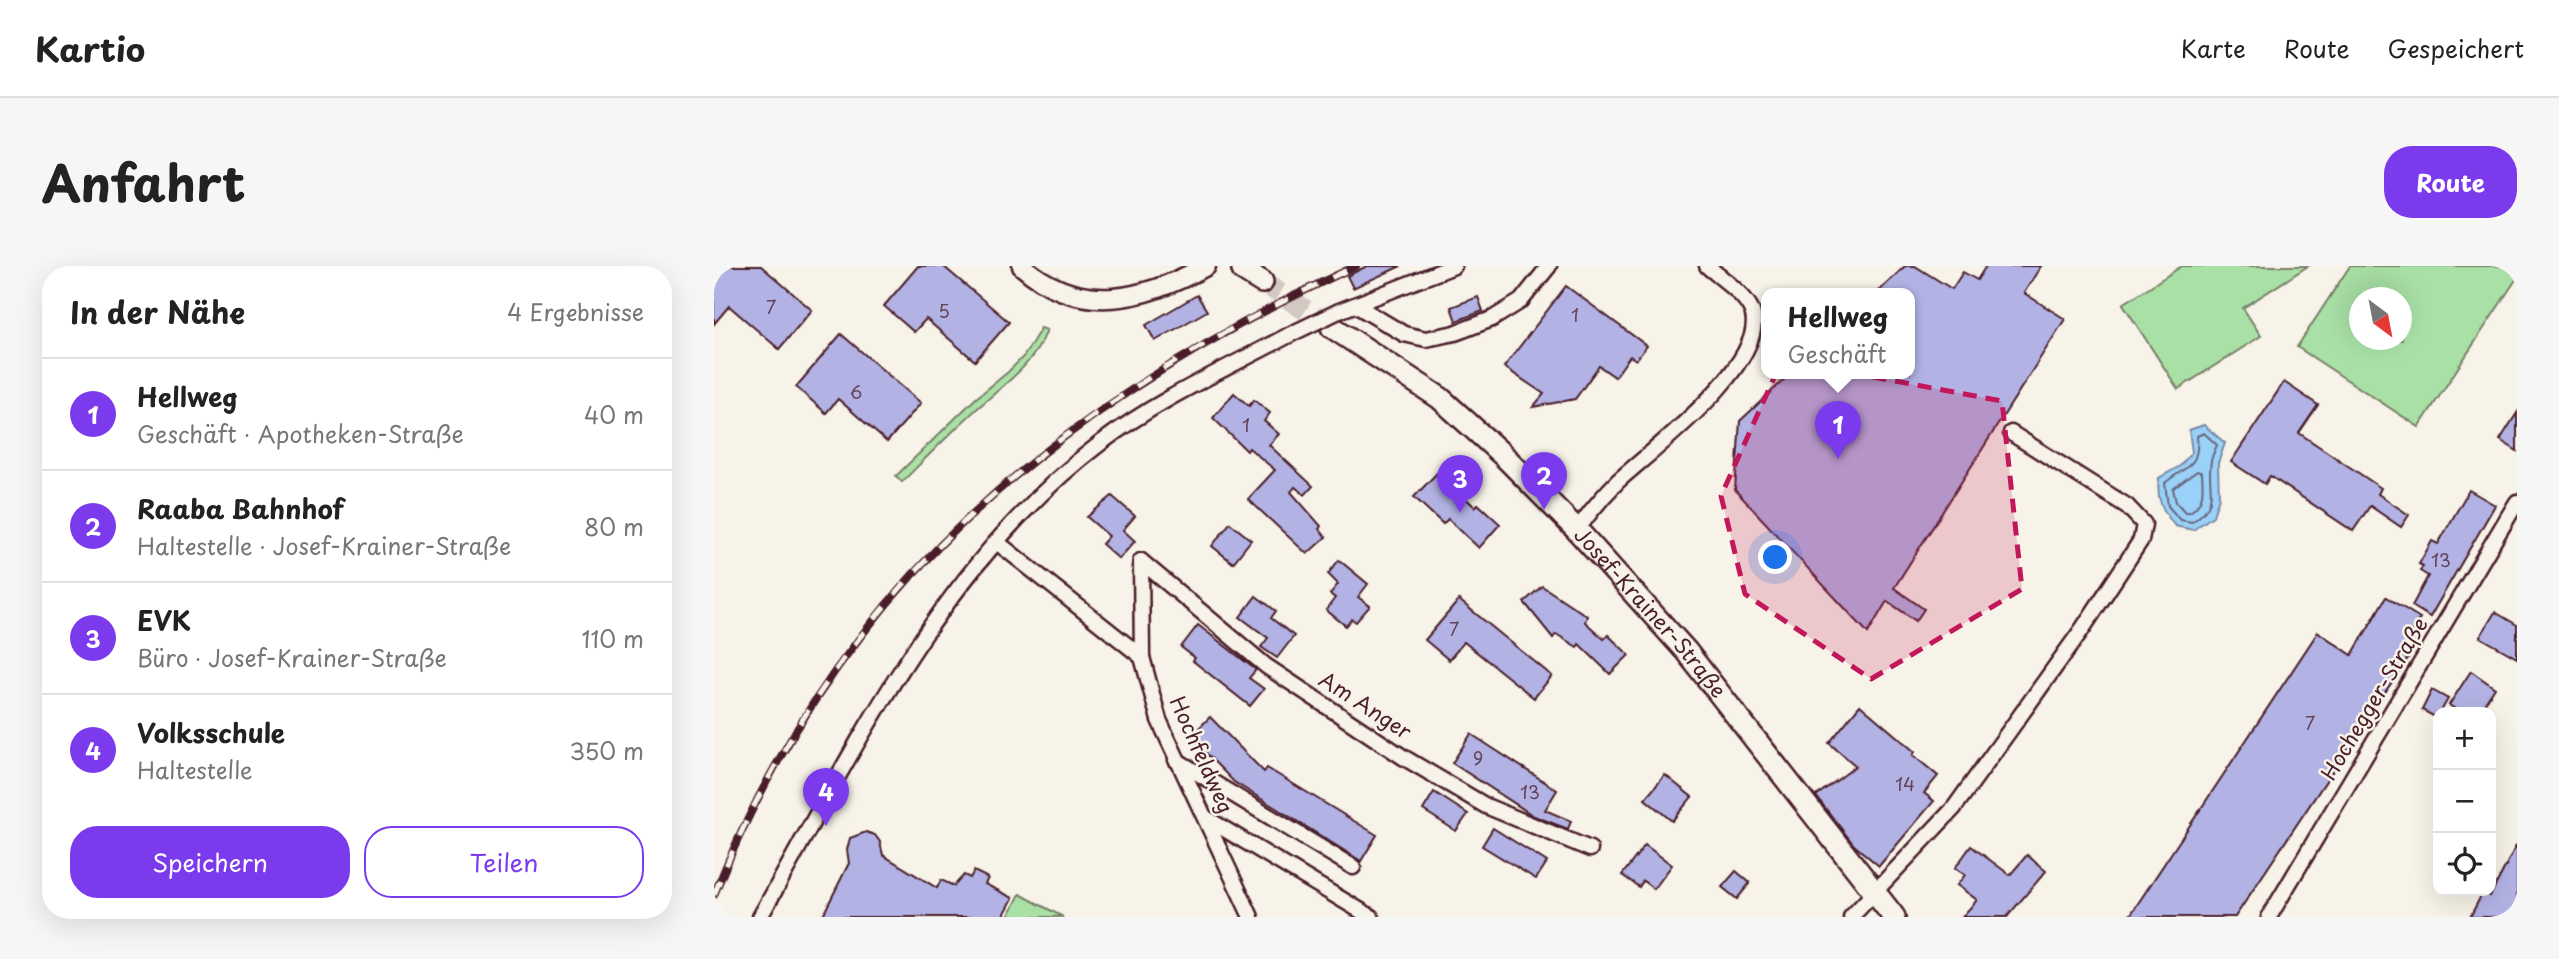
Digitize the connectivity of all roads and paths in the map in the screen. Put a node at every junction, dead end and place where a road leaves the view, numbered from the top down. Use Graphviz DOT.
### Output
graph roads {
  1 [pos="1022,266"];
  2 [pos="1454,266"];
  3 [pos="1549,266"];
  4 [pos="1707,266"];
  5 [pos="1199,270"];
  6 [pos="1243,270"];
  7 [pos="1262,282"];
  8 [pos="1357,306"];
  9 [pos="1336,319"];
  10 [pos="2011,433"];
  11 [pos="2517,502"];
  12 [pos="1577,530"];
  13 [pos="998,543"];
  14 [pos="1141,561"];
  15 [pos="1142,657"];
  16 [pos="1176,760"];
  17 [pos="1205,818"];
  18 [pos="1590,849"];
  19 [pos="1353,867"];
  20 [pos="1875,895"];
  21 [pos="761,917"];
  22 [pos="1251,917"];
  23 [pos="1371,917"];
  24 [pos="1851,917"];
  25 [pos="1894,917"];
  26 [pos="2269,917"];
  1 -- 5 [label="street"];
  2 -- 8 [label="street"];
  3 -- 8 [label="street"];
  4 -- 12 [label="street"];
  6 -- 7 [label="main road"];
  8 -- 9 [label="street"];
  9 -- 12 [label="main road, Josef-Krainer-Straße"];
  9 -- 13 [label="street, bridge"];
  10 -- 20 [label="street"];
  11 -- 26 [label="street, Hochegger-Straße"];
  12 -- 20 [label="main road, Josef-Krainer-Straße"];
  13 -- 15 [label="street"];
  13 -- 21 [label="street"];
  14 -- 15 [label="street, Hochfeldweg"];
  14 -- 18 [label="street, Am Anger"];
  15 -- 16 [label="street, Hochfeldweg"];
  16 -- 17 [label="street, Hochfeldweg"];
  16 -- 19 [label="street"];
  17 -- 22 [label="street, Hochfeldweg"];
  17 -- 23 [label="street"];
  20 -- 24 [label="street"];
  20 -- 25 [label="main road, Josef-Krainer-Straße"];
}
